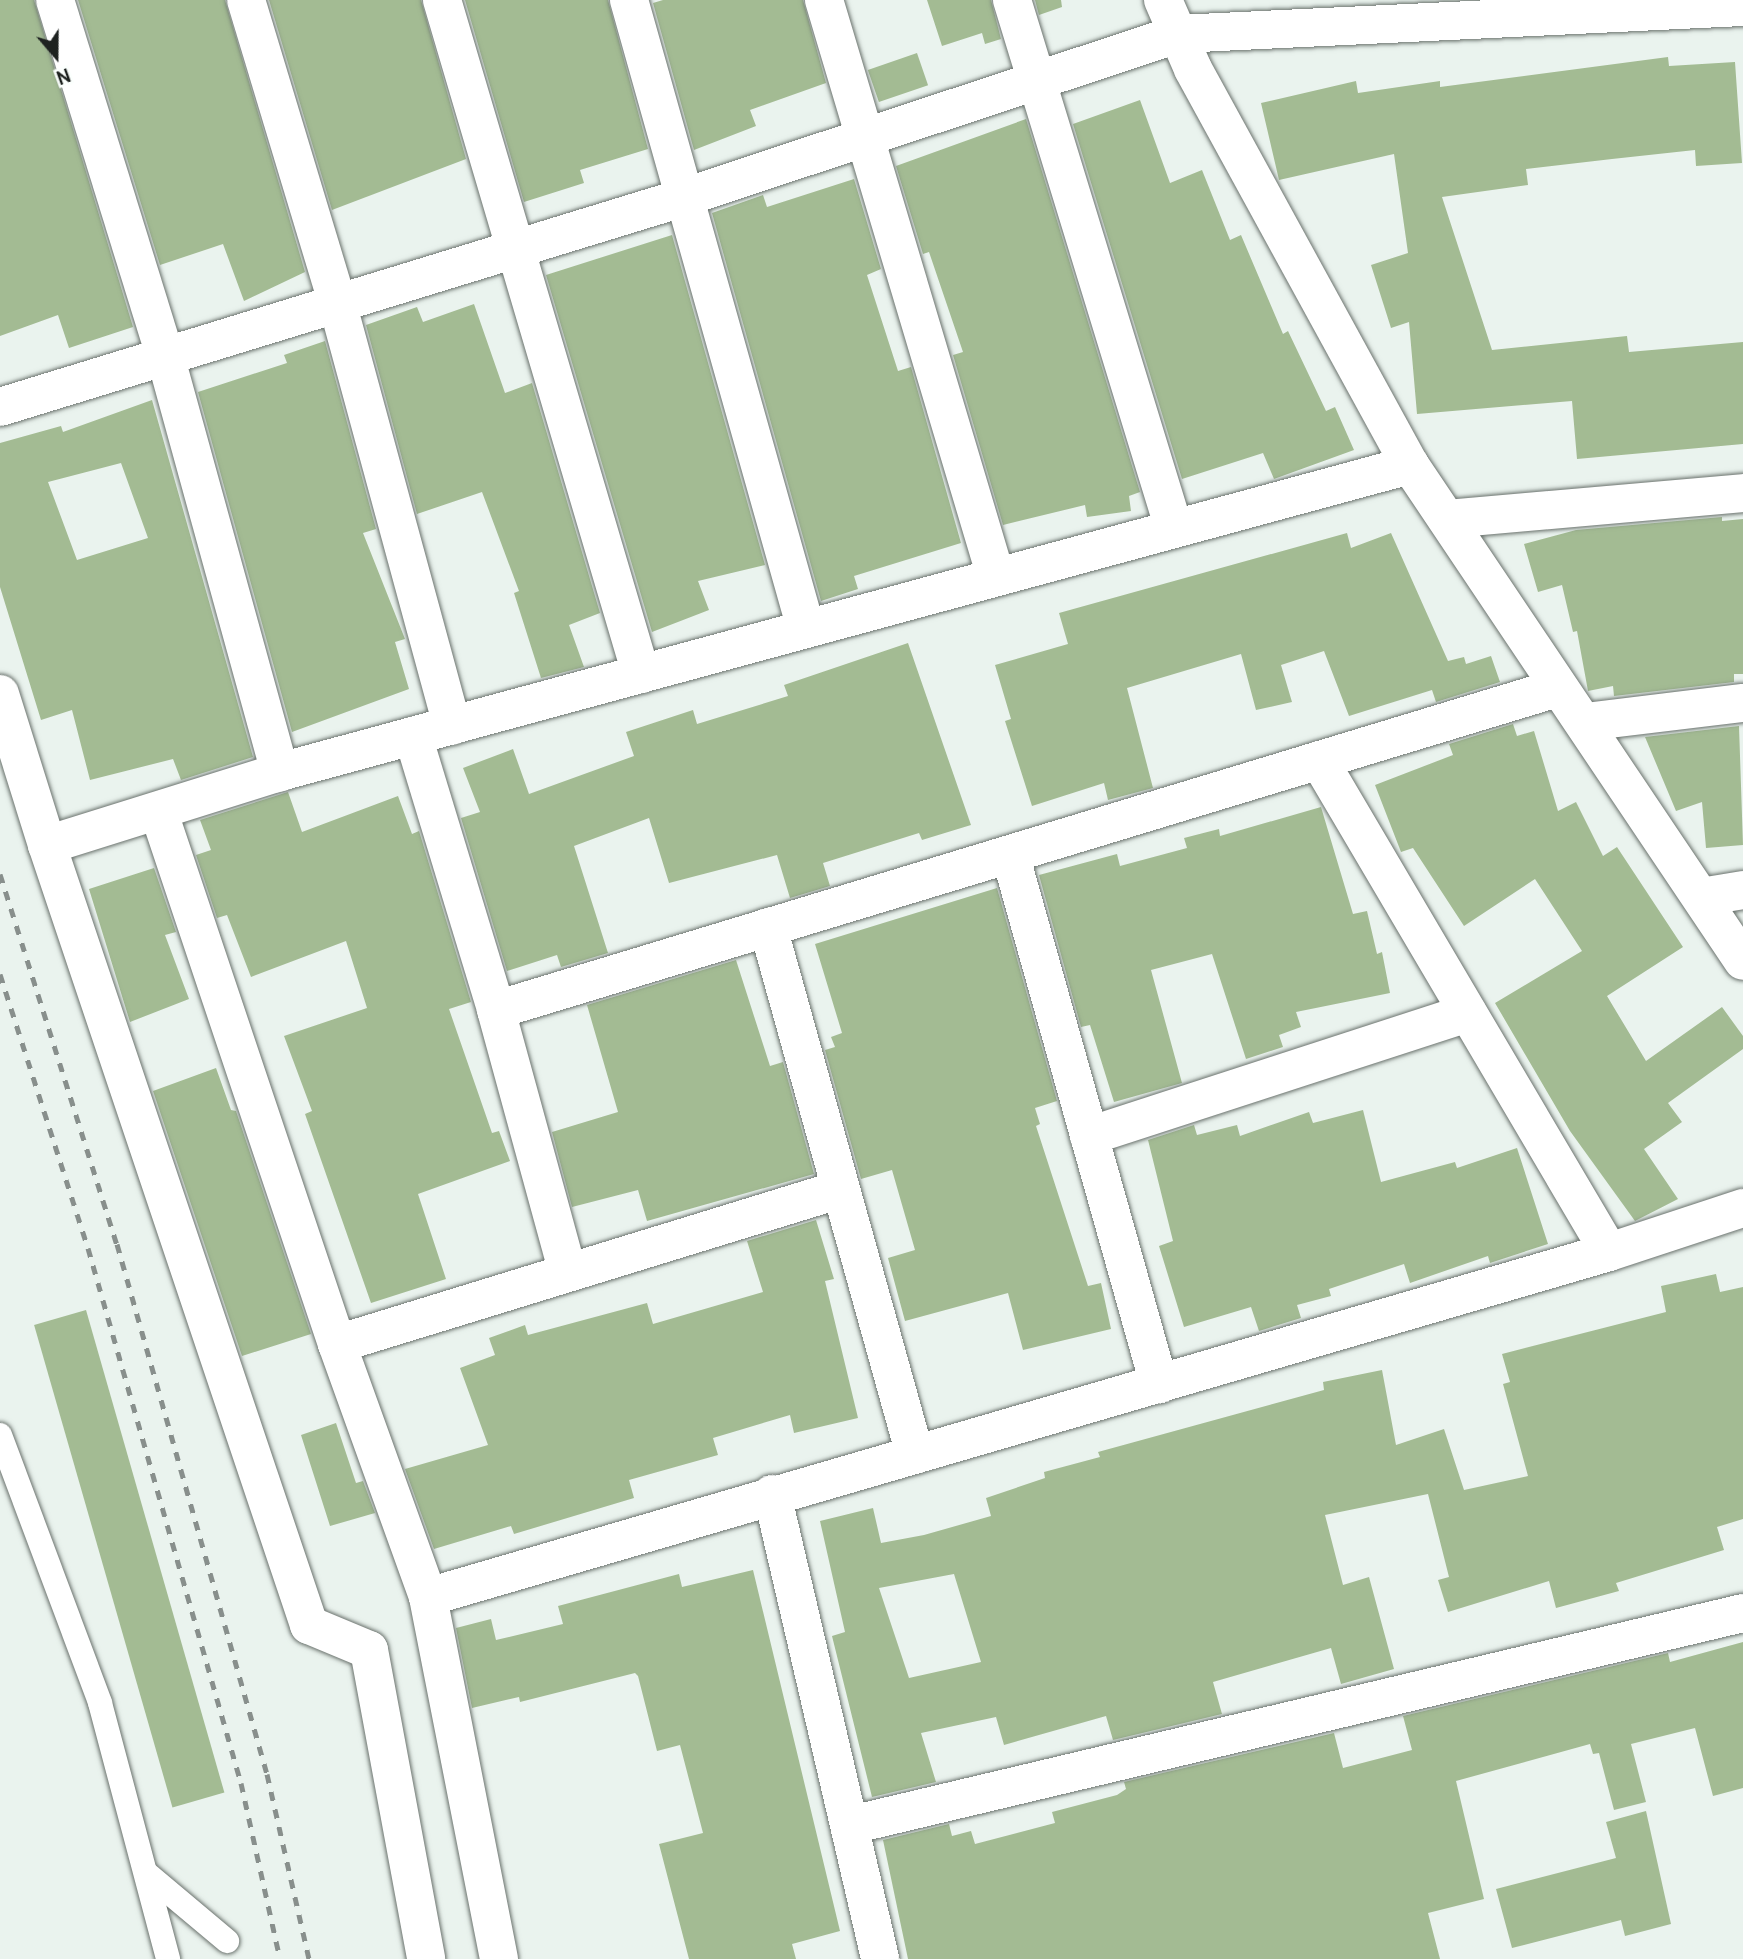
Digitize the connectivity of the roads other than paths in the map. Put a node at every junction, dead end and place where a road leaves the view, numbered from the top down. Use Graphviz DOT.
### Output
graph roads {
  1 [pos="55,0"];
  2 [pos="246,0"];
  3 [pos="442,0"];
  4 [pos="629,0"];
  5 [pos="824,0"];
  6 [pos="1012,0"];
  7 [pos="1743,8"];
  8 [pos="1170,17"];
  9 [pos="1035,81"];
  10 [pos="863,138"];
  11 [pos="685,197"];
  12 [pos="517,247"];
  13 [pos="337,302"];
  14 [pos="165,355"];
  15 [pos="0,408"];
  16 [pos="1410,465"];
  17 [pos="1743,493"];
  18 [pos="1447,519"];
  19 [pos="1174,529"];
  20 [pos="996,577"];
  21 [pos="806,629"];
  22 [pos="641,674"];
  23 [pos="1557,688"];
  24 [pos="0,694"];
  25 [pos="1743,703"];
  26 [pos="1585,722"];
  27 [pos="452,726"];
  28 [pos="413,736"];
  29 [pos="1319,760"];
  30 [pos="280,772"];
  31 [pos="159,813"];
  32 [pos="47,845"];
  33 [pos="1010,854"];
  34 [pos="1743,890"];
  35 [pos="1702,897"];
  36 [pos="768,927"];
  37 [pos="1743,961"];
  38 [pos="496,1010"];
  39 [pos="1468,1013"];
  40 [pos="1089,1136"];
  41 [pos="841,1189"];
  42 [pos="1743,1208"];
  43 [pos="1609,1252"];
  44 [pos="567,1270"];
  45 [pos="337,1344"];
  46 [pos="1159,1384"];
  47 [pos="0,1435"];
  48 [pos="915,1455"];
  49 [pos="772,1494"];
  50 [pos="428,1597"];
  51 [pos="1743,1613"];
  52 [pos="851,1825"];
  53 [pos="146,1873"];
  54 [pos="227,1941"];
  55 [pos="168,1959"];
  56 [pos="426,1959"];
  57 [pos="499,1959"];
  58 [pos="880,1959"];
  1 -- 14 [label="street"];
  2 -- 13 [label="street"];
  3 -- 12 [label="street"];
  4 -- 11 [label="street"];
  5 -- 10 [label="street"];
  6 -- 9 [label="street"];
  7 -- 8 [label="street"];
  8 -- 9 [label="street"];
  8 -- 16 [label="street"];
  9 -- 10 [label="street"];
  9 -- 19 [label="street"];
  10 -- 11 [label="street"];
  10 -- 20 [label="street"];
  11 -- 12 [label="street"];
  11 -- 21 [label="street"];
  12 -- 13 [label="street"];
  12 -- 22 [label="street"];
  13 -- 14 [label="street"];
  13 -- 27 [label="street"];
  14 -- 15 [label="street"];
  14 -- 30 [label="street"];
  16 -- 18 [label="street"];
  16 -- 19 [label="street"];
  17 -- 18 [label="street"];
  18 -- 23 [label="street"];
  19 -- 20 [label="street"];
  20 -- 21 [label="street"];
  21 -- 22 [label="street"];
  22 -- 27 [label="street"];
  23 -- 26 [label="street"];
  23 -- 29 [label="street"];
  24 -- 32 [label="street"];
  25 -- 26 [label="street"];
  26 -- 35 [label="street"];
  27 -- 28 [label="street"];
  28 -- 30 [label="street"];
  28 -- 38 [label="street"];
  29 -- 33 [label="street"];
  29 -- 39 [label="street"];
  30 -- 31 [label="street"];
  31 -- 32 [label="street"];
  31 -- 45 [label="street"];
  32 -- 56 [label="street"];
  33 -- 36 [label="street"];
  33 -- 40 [label="street"];
  34 -- 35 [label="street"];
  35 -- 37 [label="street"];
  36 -- 38 [label="street"];
  36 -- 41 [label="street"];
  38 -- 44 [label="street"];
  39 -- 40 [label="street"];
  39 -- 43 [label="street"];
  40 -- 46 [label="street"];
  41 -- 44 [label="street"];
  41 -- 48 [label="street"];
  42 -- 43 [label="street"];
  43 -- 46 [label="street"];
  44 -- 45 [label="street"];
  45 -- 50 [label="street"];
  46 -- 48 [label="street"];
  47 -- 53 [label="lane"];
  48 -- 49 [label="street"];
  49 -- 50 [label="street"];
  49 -- 52 [label="street"];
  50 -- 57 [label="street"];
  51 -- 52 [label="street"];
  52 -- 58 [label="street"];
  53 -- 54 [label="lane"];
  53 -- 55 [label="lane"];
}
